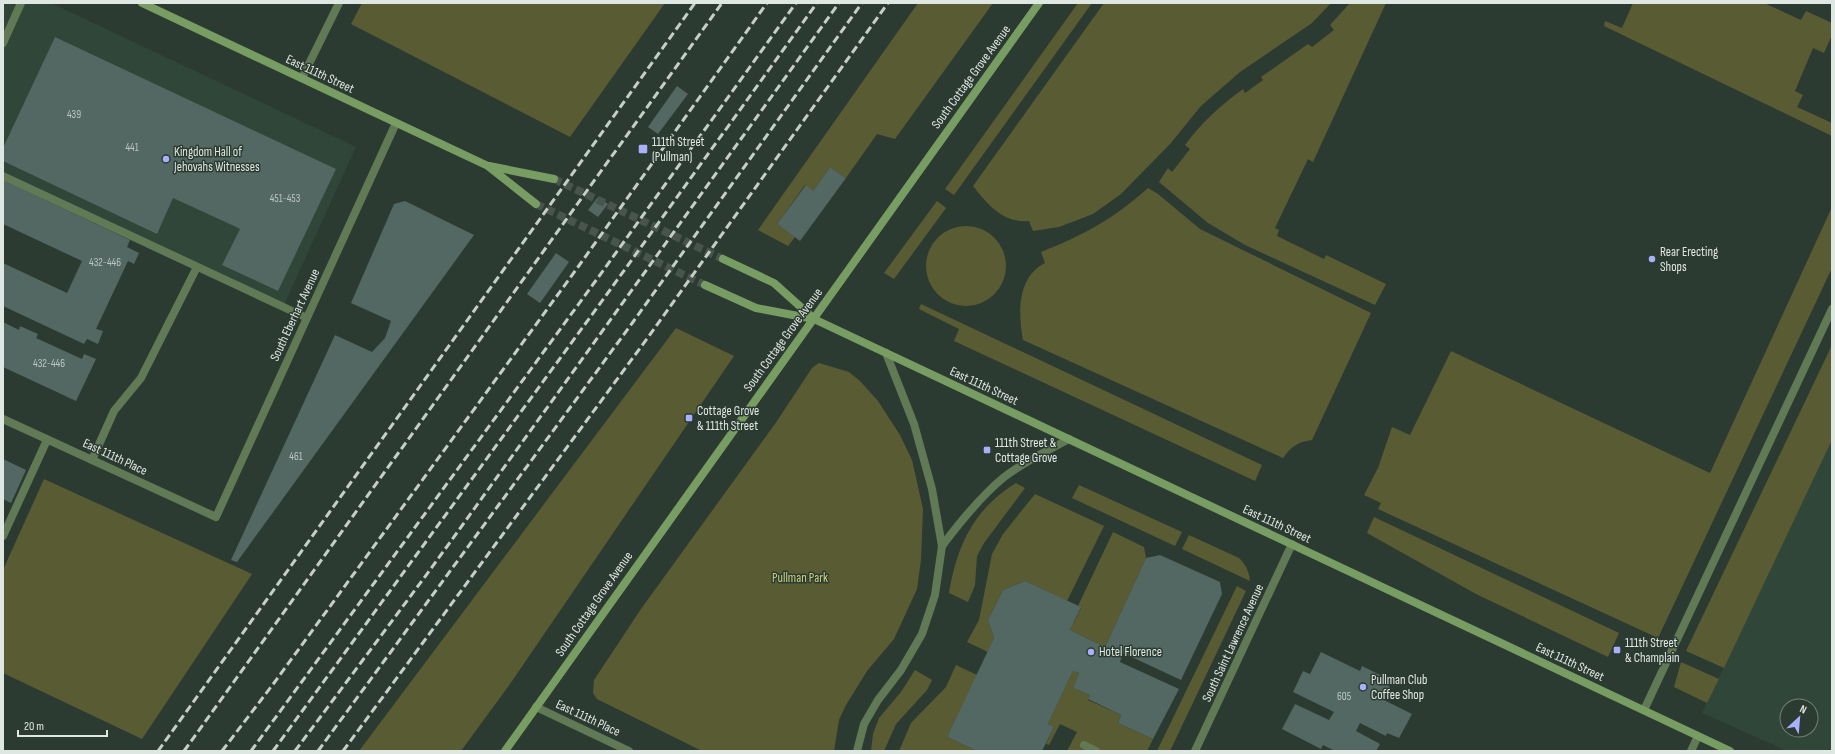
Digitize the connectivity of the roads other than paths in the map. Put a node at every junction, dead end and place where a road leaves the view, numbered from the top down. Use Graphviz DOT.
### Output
graph roads {
  1 [pos="21,3"];
  2 [pos="142,3"];
  3 [pos="339,3"];
  4 [pos="1039,3"];
  5 [pos="3,42"];
  6 [pos="302,78"];
  7 [pos="396,123"];
  8 [pos="488,166"];
  9 [pos="3,176"];
  10 [pos="554,179"];
  11 [pos="536,204"];
  12 [pos="723,259"];
  13 [pos="197,267"];
  14 [pos="706,284"];
  15 [pos="1832,309"];
  16 [pos="307,318"];
  17 [pos="814,319"];
  18 [pos="886,353"];
  19 [pos="3,419"];
  20 [pos="1069,439"];
  21 [pos="47,440"];
  22 [pos="92,460"];
  23 [pos="216,517"];
  24 [pos="3,536"];
  25 [pos="1292,544"];
  26 [pos="942,546"];
  27 [pos="536,707"];
  28 [pos="1644,710"];
  29 [pos="1698,736"];
  30 [pos="1084,745"];
  31 [pos="505,751"];
  32 [pos="629,751"];
  33 [pos="856,751"];
  34 [pos="1096,751"];
  35 [pos="1195,751"];
  36 [pos="1691,751"];
  37 [pos="1730,751"];
  1 -- 5 [label="street"];
  2 -- 6 [label="main road, East 111th Street"];
  3 -- 6 [label="street"];
  4 -- 17 [label="main road, South Cottage Grove Avenue"];
  6 -- 7 [label="main road, East 111th Street"];
  7 -- 8 [label="main road, East 111th Street"];
  7 -- 16 [label="street, South Eberhart Avenue"];
  8 -- 10 [label="main road, East 111th Street"];
  8 -- 11 [label="main road, East 111th Street"];
  9 -- 13 [label="street"];
  12 -- 17 [label="main road, East 111th Street"];
  13 -- 16 [label="street"];
  13 -- 22 [label="street"];
  14 -- 17 [label="main road, East 111th Street"];
  15 -- 28 [label="street"];
  16 -- 23 [label="street, South Eberhart Avenue"];
  17 -- 18 [label="main road, East 111th Street"];
  17 -- 27 [label="main road, South Cottage Grove Avenue"];
  18 -- 20 [label="main road, East 111th Street"];
  18 -- 26 [label="street"];
  19 -- 21 [label="street, East 111th Place"];
  20 -- 25 [label="main road, East 111th Street"];
  20 -- 26 [label="street"];
  21 -- 22 [label="street, East 111th Place"];
  21 -- 24 [label="street"];
  22 -- 23 [label="street, East 111th Place"];
  25 -- 28 [label="main road, East 111th Street"];
  25 -- 35 [label="street, South Saint Lawrence Avenue"];
  26 -- 33 [label="street"];
  27 -- 31 [label="main road, South Cottage Grove Avenue"];
  27 -- 32 [label="street, East 111th Place"];
  28 -- 29 [label="main road, East 111th Street"];
  29 -- 36 [label="street"];
  29 -- 37 [label="main road, East 111th Street"];
  30 -- 34 [label="street"];
}
